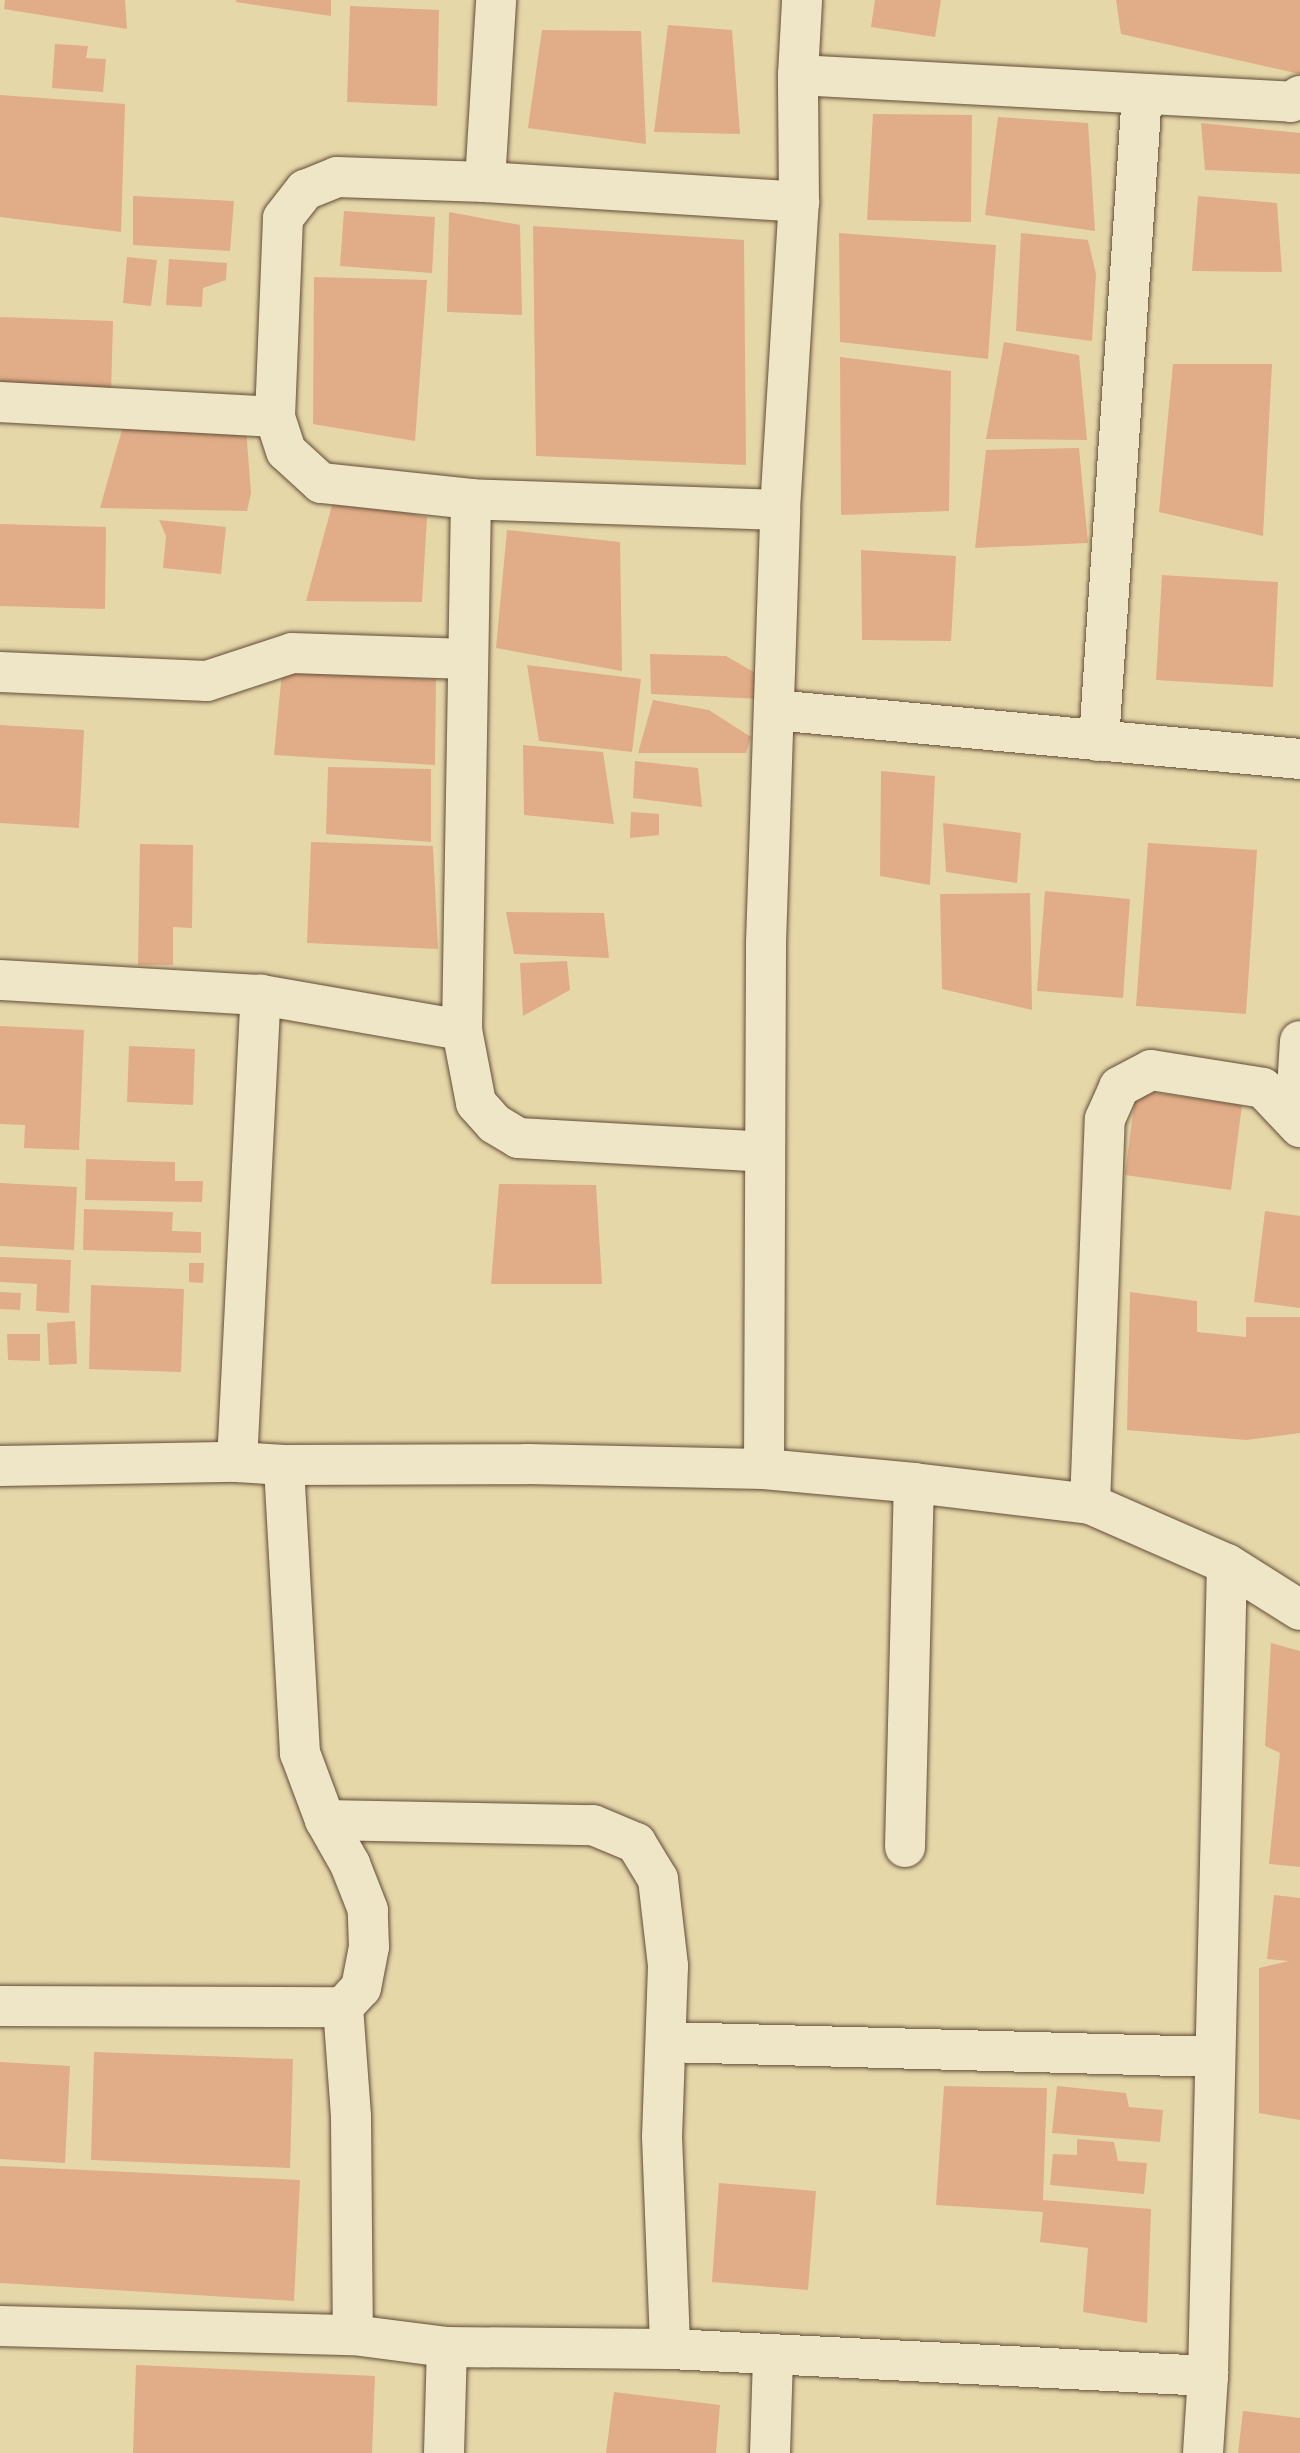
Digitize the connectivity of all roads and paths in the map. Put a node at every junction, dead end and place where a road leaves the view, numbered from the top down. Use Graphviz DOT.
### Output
graph roads {
  1 [pos="496,0"];
  2 [pos="802,0"];
  3 [pos="798,75"];
  4 [pos="1142,94"];
  5 [pos="1300,96"];
  6 [pos="485,182"];
  7 [pos="799,202"];
  8 [pos="0,402"];
  9 [pos="275,417"];
  10 [pos="471,499"];
  11 [pos="780,510"];
  12 [pos="467,659"];
  13 [pos="0,672"];
  14 [pos="774,710"];
  15 [pos="1099,741"];
  16 [pos="1300,759"];
  17 [pos="0,980"];
  18 [pos="261,995"];
  19 [pos="462,1030"];
  20 [pos="1300,1041"];
  21 [pos="1297,1124"];
  22 [pos="765,1152"];
  23 [pos="237,1462"];
  24 [pos="284,1465"];
  25 [pos="0,1466"];
  26 [pos="764,1469"];
  27 [pos="914,1483"];
  28 [pos="1090,1504"];
  29 [pos="1227,1564"];
  30 [pos="1300,1610"];
  31 [pos="325,1820"];
  32 [pos="905,1847"];
  33 [pos="0,2006"];
  34 [pos="343,2007"];
  35 [pos="667,2042"];
  36 [pos="1214,2057"];
  37 [pos="0,2326"];
  38 [pos="353,2335"];
  39 [pos="447,2347"];
  40 [pos="670,2349"];
  41 [pos="773,2355"];
  42 [pos="1208,2376"];
  43 [pos="444,2453"];
  44 [pos="770,2453"];
  45 [pos="1203,2453"];
  1 -- 6 [label="street"];
  2 -- 3 [label="street"];
  3 -- 4 [label="street"];
  3 -- 7 [label="street"];
  4 -- 5 [label="street"];
  4 -- 15 [label="street"];
  6 -- 7 [label="street"];
  6 -- 9 [label="street"];
  7 -- 11 [label="street"];
  8 -- 9 [label="street"];
  9 -- 10 [label="street"];
  10 -- 11 [label="street"];
  10 -- 12 [label="street"];
  11 -- 14 [label="street"];
  12 -- 13 [label="street"];
  12 -- 19 [label="street"];
  14 -- 15 [label="street"];
  14 -- 22 [label="street"];
  15 -- 16 [label="street"];
  17 -- 18 [label="street"];
  18 -- 19 [label="street"];
  18 -- 23 [label="street"];
  19 -- 22 [label="street"];
  20 -- 21 [label="street"];
  21 -- 28 [label="street"];
  22 -- 26 [label="street"];
  23 -- 24 [label="street"];
  23 -- 25 [label="street"];
  24 -- 26 [label="street"];
  24 -- 31 [label="street"];
  26 -- 27 [label="street"];
  27 -- 28 [label="street"];
  27 -- 32 [label="street"];
  28 -- 29 [label="street"];
  29 -- 30 [label="street"];
  29 -- 36 [label="street"];
  31 -- 34 [label="street"];
  31 -- 35 [label="street"];
  33 -- 34 [label="street"];
  34 -- 38 [label="street"];
  35 -- 36 [label="street"];
  35 -- 40 [label="street"];
  36 -- 42 [label="street"];
  37 -- 38 [label="street"];
  38 -- 39 [label="street"];
  39 -- 40 [label="street"];
  39 -- 43 [label="street"];
  40 -- 41 [label="street"];
  41 -- 42 [label="street"];
  41 -- 44 [label="street"];
  42 -- 45 [label="street"];
}
